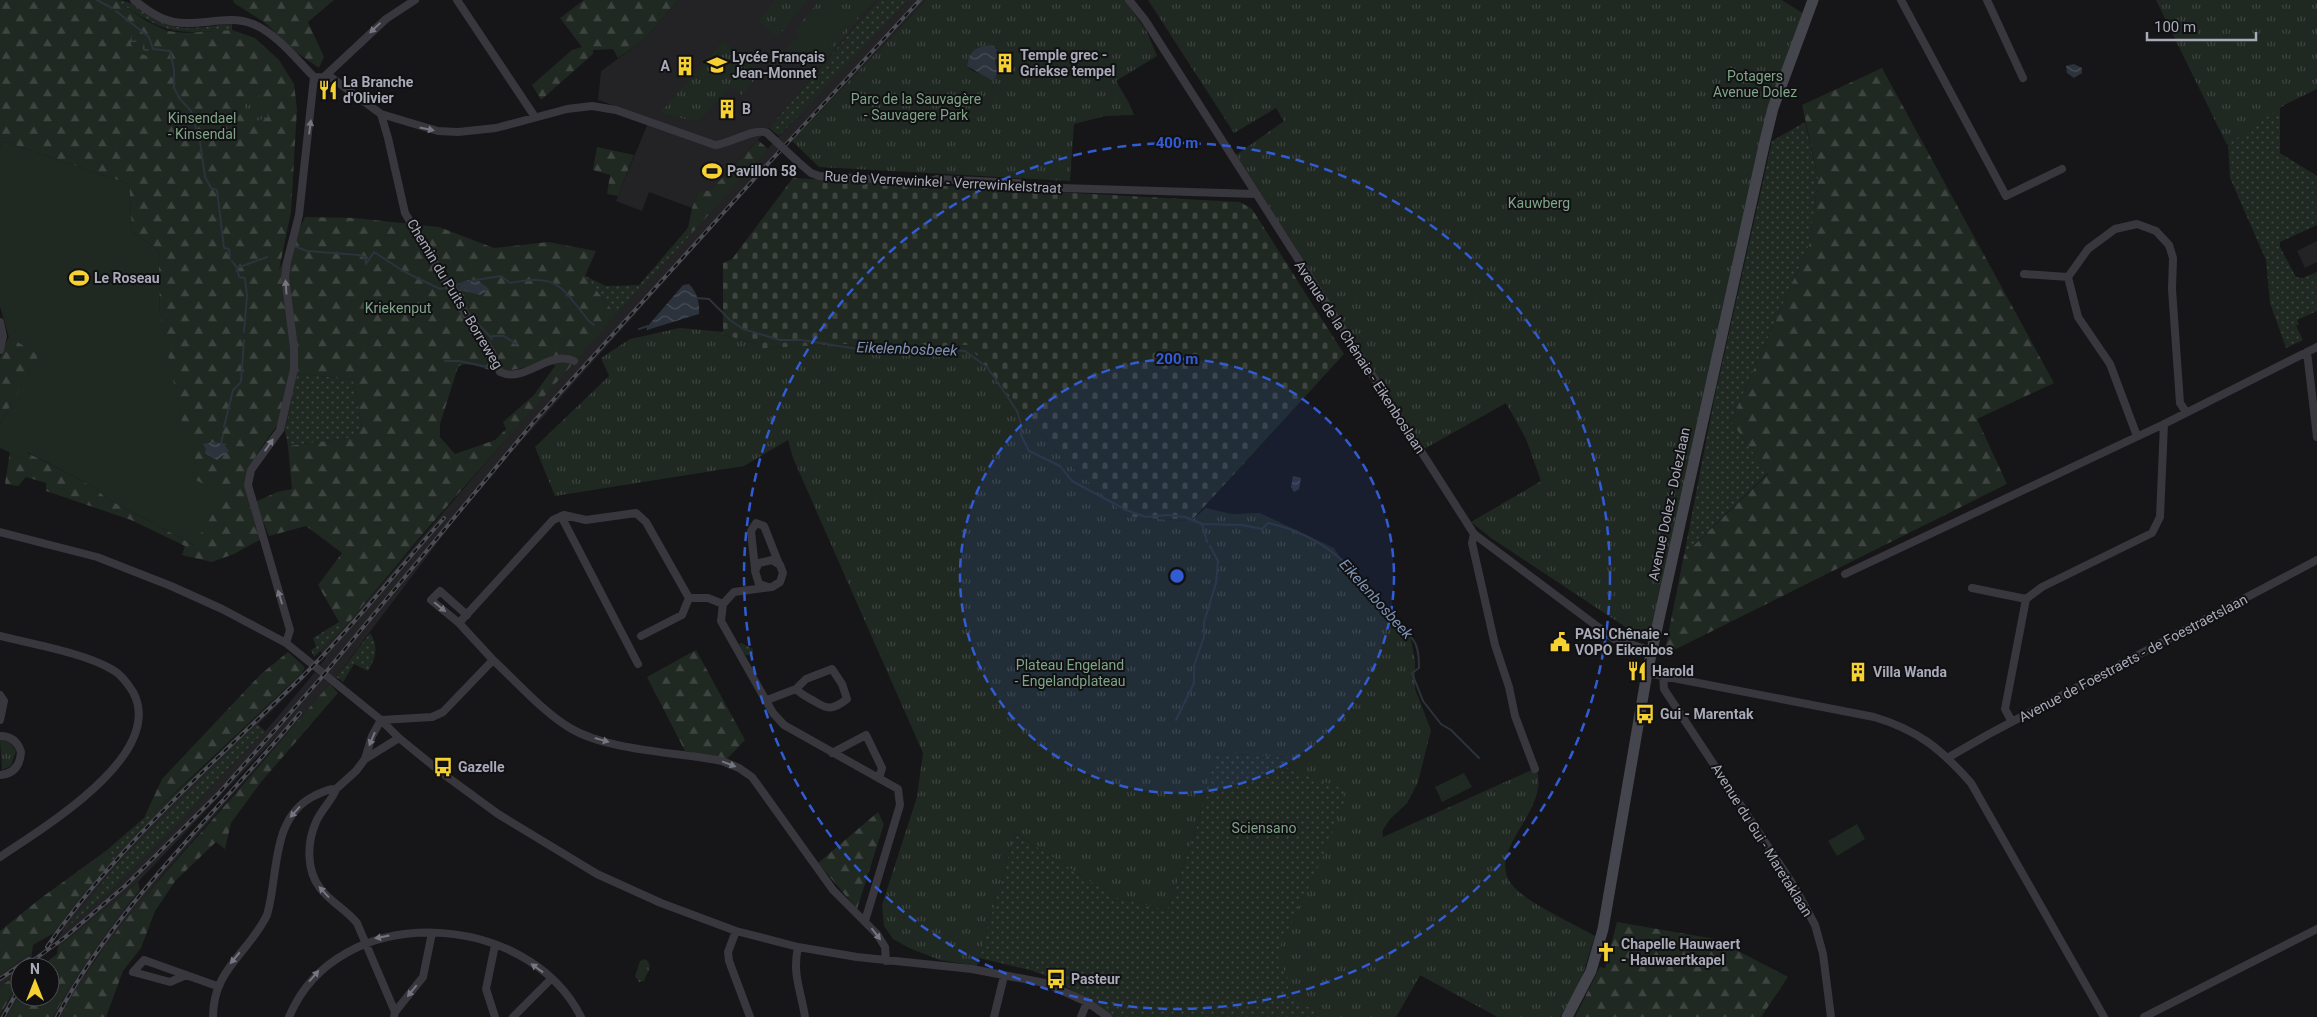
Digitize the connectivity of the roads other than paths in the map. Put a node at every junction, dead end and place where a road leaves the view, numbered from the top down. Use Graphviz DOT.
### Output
graph roads {
  1 [pos="134,0"];
  2 [pos="415,0"];
  3 [pos="458,0"];
  4 [pos="1129,0"];
  5 [pos="1812,0"];
  6 [pos="1902,0"];
  7 [pos="1988,0"];
  8 [pos="314,77"];
  9 [pos="324,77"];
  10 [pos="2024,78"];
  11 [pos="381,114"];
  12 [pos="534,117"];
  13 [pos="2062,169"];
  14 [pos="1256,194"];
  15 [pos="2024,274"];
  16 [pos="2068,277"];
  17 [pos="0,322"];
  18 [pos="2317,348"];
  19 [pos="0,350"];
  20 [pos="2307,352"];
  21 [pos="574,361"];
  22 [pos="2186,412"];
  23 [pos="2164,424"];
  24 [pos="2137,436"];
  25 [pos="2317,437"];
  26 [pos="561,516"];
  27 [pos="0,532"];
  28 [pos="1474,534"];
  29 [pos="2317,560"];
  30 [pos="780,565"];
  31 [pos="755,571"];
  32 [pos="1845,574"];
  33 [pos="768,588"];
  34 [pos="1972,588"];
  35 [pos="688,598"];
  36 [pos="2026,599"];
  37 [pos="723,604"];
  38 [pos="467,615"];
  39 [pos="459,623"];
  40 [pos="0,636"];
  41 [pos="641,636"];
  42 [pos="286,643"];
  43 [pos="1652,651"];
  44 [pos="493,660"];
  45 [pos="638,664"];
  46 [pos="1648,673"];
  47 [pos="1663,675"];
  48 [pos="796,689"];
  49 [pos="0,695"];
  50 [pos="767,700"];
  51 [pos="0,720"];
  52 [pos="381,720"];
  53 [pos="2012,722"];
  54 [pos="0,736"];
  55 [pos="399,738"];
  56 [pos="832,753"];
  57 [pos="1949,757"];
  58 [pos="365,758"];
  59 [pos="1534,769"];
  60 [pos="0,775"];
  61 [pos="879,778"];
  62 [pos="336,789"];
  63 [pos="0,857"];
  64 [pos="865,921"];
  65 [pos="2317,929"];
  66 [pos="736,931"];
  67 [pos="432,933"];
  68 [pos="364,942"];
  69 [pos="495,946"];
  70 [pos="798,947"];
  71 [pos="886,960"];
  72 [pos="186,975"];
  73 [pos="1004,976"];
  74 [pos="551,979"];
  75 [pos="217,986"];
  76 [pos="1087,1002"];
  77 [pos="394,1015"];
  78 [pos="213,1017"];
  79 [pos="289,1017"];
  80 [pos="495,1017"];
  81 [pos="514,1017"];
  82 [pos="581,1017"];
  83 [pos="750,1017"];
  84 [pos="805,1017"];
  85 [pos="994,1017"];
  86 [pos="1081,1017"];
  87 [pos="1108,1017"];
  88 [pos="1567,1017"];
  89 [pos="1831,1017"];
  90 [pos="2104,1017"];
  91 [pos="2144,1017"];
  1 -- 8 [label="street"];
  2 -- 9 [label="street, one-way"];
  3 -- 12 [label="street"];
  4 -- 14 [label="street, Avenue de la Chênaie - Eikenboslaan"];
  5 -- 43 [label="street, Avenue Dolez - Dolezlaan"];
  6 -- 13 [label="street"];
  7 -- 10 [label="street"];
  8 -- 9 [label="street, Rue de Verrewinkel - Verrewinkelstraat"];
  42 -- 8 [label="street, one-way"];
  9 -- 11 [label="street, Rue de Verrewinkel - Verrewinkelstraat"];
  11 -- 12 [label="street, Rue de Verrewinkel - Verrewinkelstraat, one-way"];
  11 -- 21 [label="street, Chemin du Puits - Borreweg"];
  12 -- 14 [label="street, Rue de Verrewinkel - Verrewinkelstraat, bridge"];
  14 -- 28 [label="street, Avenue de la Chênaie - Eikenboslaan"];
  15 -- 16 [label="street"];
  16 -- 22 [label="street"];
  16 -- 24 [label="street"];
  17 -- 19 [label="street"];
  18 -- 20 [label="street"];
  20 -- 22 [label="street"];
  20 -- 25 [label="street"];
  22 -- 23 [label="street"];
  23 -- 24 [label="street"];
  23 -- 36 [label="street"];
  24 -- 32 [label="street"];
  26 -- 35 [label="street"];
  26 -- 38 [label="street"];
  26 -- 45 [label="street"];
  27 -- 42 [label="street"];
  28 -- 43 [label="street, Avenue de la Chênaie - Eikenboslaan"];
  28 -- 59 [label="street"];
  29 -- 53 [label="street, Avenue de Foestraets - de Foestraetslaan"];
  30 -- 31 [label="street"];
  30 -- 31 [label="street"];
  30 -- 33 [label="street"];
  31 -- 33 [label="street"];
  33 -- 37 [label="street"];
  34 -- 36 [label="street"];
  35 -- 37 [label="street"];
  35 -- 41 [label="street"];
  36 -- 53 [label="street"];
  37 -- 50 [label="street"];
  38 -- 39 [label="street"];
  38 -- 39 [label="street, one-way"];
  39 -- 44 [label="street"];
  40 -- 63 [label="street"];
  42 -- 52 [label="street"];
  43 -- 46 [label="street, Avenue Dolez - Dolezlaan"];
  44 -- 52 [label="street"];
  44 -- 64 [label="street, one-way"];
  46 -- 47 [label="street"];
  46 -- 88 [label="street, Avenue Dolez - Dolezlaan"];
  47 -- 57 [label="street"];
  47 -- 89 [label="street, Avenue du Gui - Maretaklaan"];
  48 -- 48 [label="street"];
  48 -- 50 [label="street"];
  49 -- 51 [label="street"];
  50 -- 56 [label="street"];
  52 -- 55 [label="street"];
  52 -- 58 [label="street, one-way"];
  53 -- 57 [label="street, Avenue de Foestraets - de Foestraetslaan"];
  54 -- 60 [label="street"];
  55 -- 58 [label="street"];
  55 -- 66 [label="street"];
  56 -- 61 [label="street"];
  56 -- 61 [label="street"];
  57 -- 90 [label="street"];
  58 -- 62 [label="street"];
  61 -- 64 [label="street"];
  68 -- 62 [label="street, one-way"];
  62 -- 75 [label="street, one-way"];
  64 -- 71 [label="street, one-way"];
  65 -- 91 [label="street"];
  66 -- 70 [label="street"];
  66 -- 83 [label="street"];
  67 -- 68 [label="street, one-way"];
  67 -- 69 [label="street"];
  67 -- 77 [label="street, one-way"];
  68 -- 77 [label="street"];
  79 -- 68 [label="street, one-way"];
  74 -- 69 [label="street, one-way"];
  69 -- 80 [label="street"];
  70 -- 71 [label="street"];
  70 -- 84 [label="street"];
  71 -- 73 [label="street"];
  72 -- 72 [label="street"];
  72 -- 75 [label="street"];
  73 -- 76 [label="street"];
  73 -- 85 [label="street"];
  74 -- 81 [label="street"];
  74 -- 82 [label="street"];
  75 -- 78 [label="street"];
  76 -- 86 [label="street"];
  76 -- 87 [label="street"];
}
